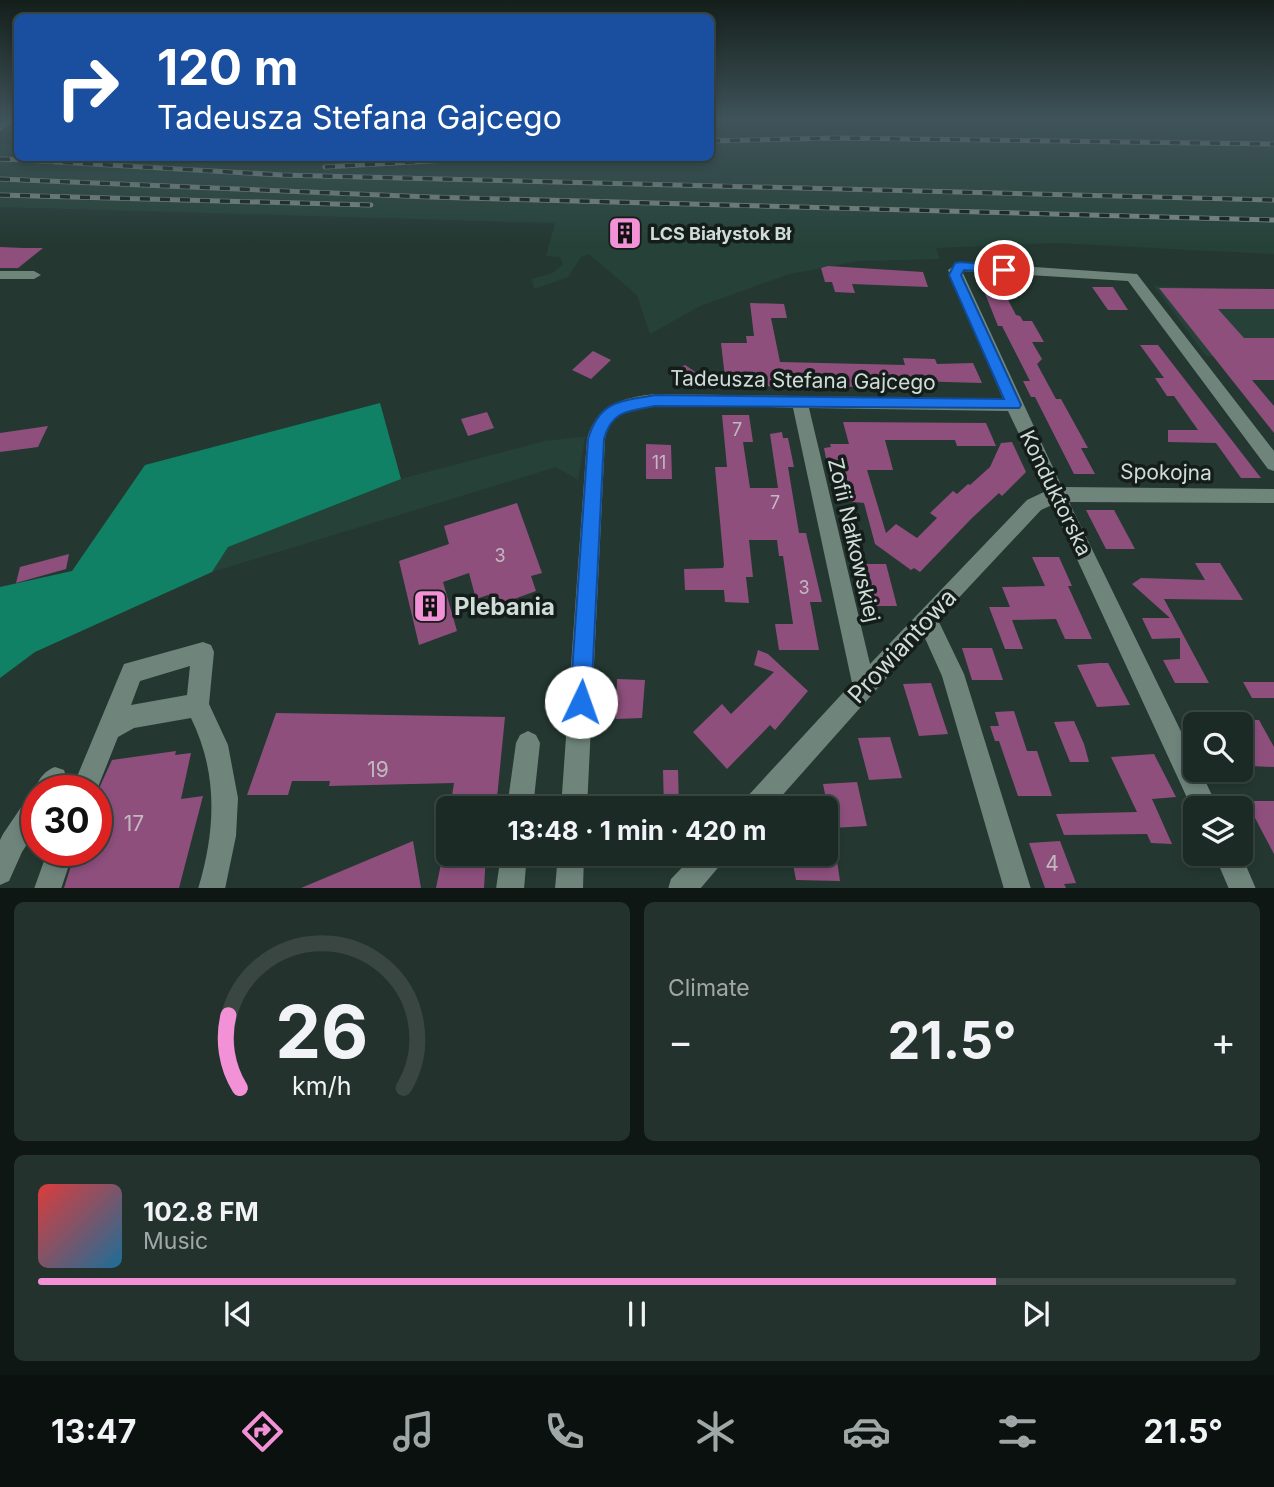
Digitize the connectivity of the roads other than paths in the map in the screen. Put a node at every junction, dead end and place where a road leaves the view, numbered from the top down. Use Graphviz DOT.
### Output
graph roads {
  1 [pos="0,275"];
  2 [pos="34,275"];
  3 [pos="800,403"];
  4 [pos="1014,405"];
  5 [pos="1274,464"];
  6 [pos="1058,494"];
  7 [pos="1274,496"];
  8 [pos="926,618"];
  9 [pos="864,687"];
  10 [pos="197,705"];
  11 [pos="110,729"];
  12 [pos="528,743"];
  13 [pos="91,775"];
  14 [pos="521,796"];
  15 [pos="575,796"];
  16 [pos="765,796"];
  17 [pos="1199,796"];
  18 [pos="21,830"];
  19 [pos="55,866"];
  20 [pos="513,866"];
  21 [pos="570,866"];
  22 [pos="702,866"];
  23 [pos="1233,866"];
  24 [pos="0,872"];
  25 [pos="47,888"];
  26 [pos="211,888"];
  27 [pos="510,888"];
  28 [pos="569,888"];
  29 [pos="681,888"];
  30 [pos="1018,888"];
  31 [pos="1243,888"];
  1 -- 2 [label="street"];
  3 -- 4 [label="street, Tadeusza Stefana Gajcego"];
  3 -- 9 [label="street, Zofii Nałkowskiej"];
  3 -- 15 [label="street, Tadeusza Stefana Gajcego"];
  4 -- 5 [label="street, Konduktorska"];
  4 -- 6 [label="street, Konduktorska"];
  6 -- 7 [label="street, Spokojna"];
  6 -- 8 [label="street, Prowiantowa"];
  6 -- 17 [label="street, Konduktorska"];
  8 -- 9 [label="street, Prowiantowa"];
  8 -- 30 [label="street"];
  9 -- 16 [label="street, Prowiantowa"];
  10 -- 11 [label="street"];
  10 -- 11 [label="street"];
  10 -- 26 [label="street"];
  11 -- 13 [label="street"];
  12 -- 14 [label="street"];
  18 -- 24 [label="street"];
  19 -- 25 [label="street"];
  20 -- 27 [label="street"];
  21 -- 28 [label="street"];
  22 -- 29 [label="street"];
  23 -- 31 [label="street"];
}
